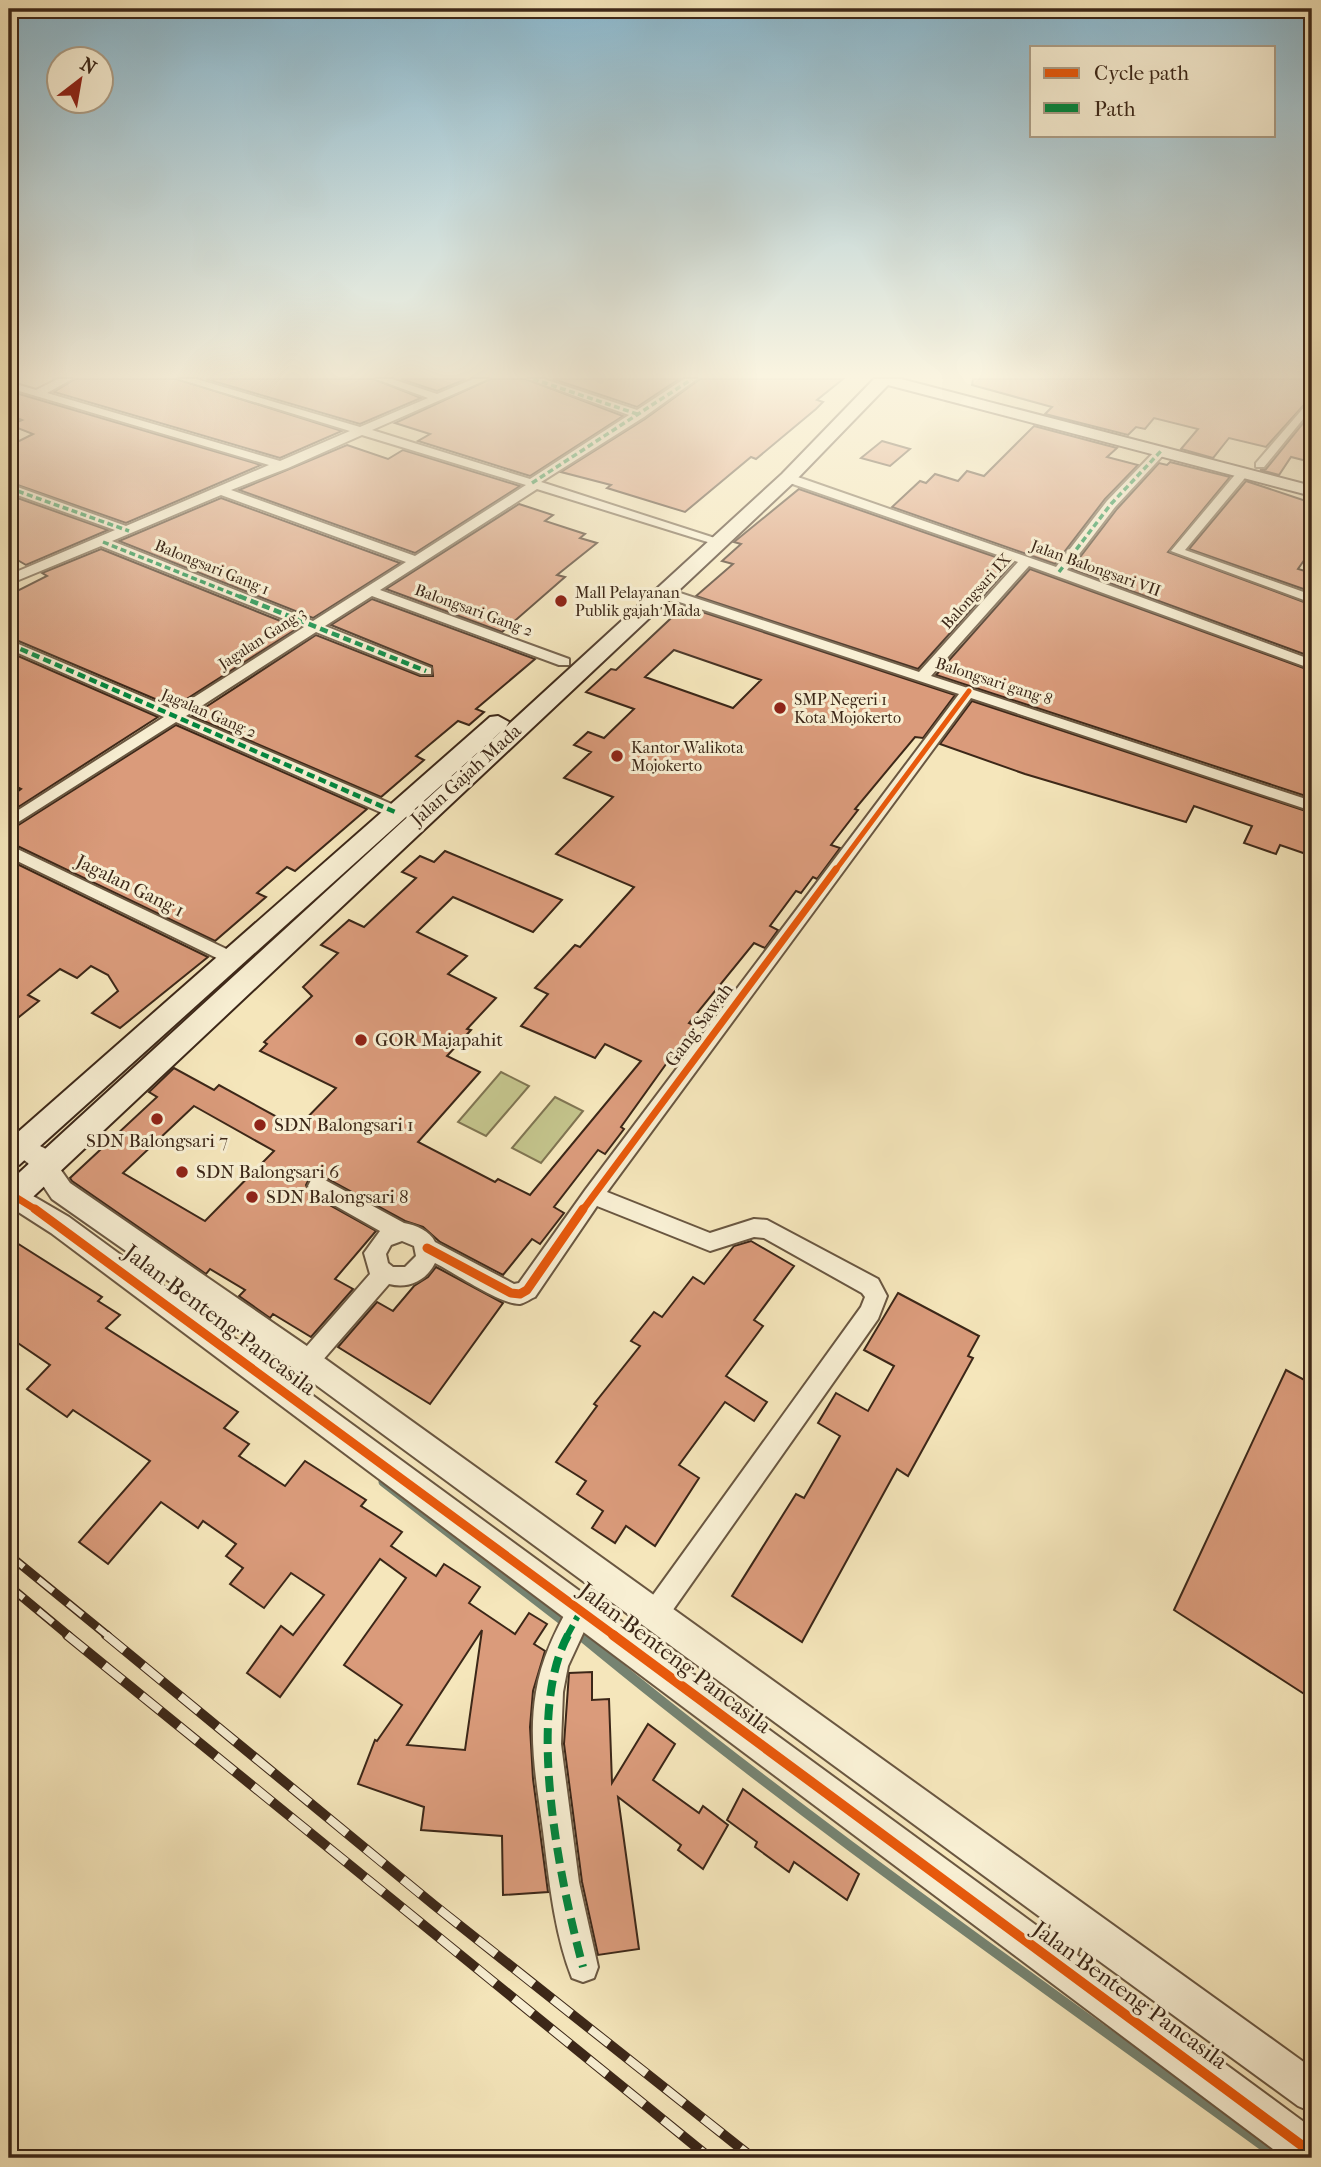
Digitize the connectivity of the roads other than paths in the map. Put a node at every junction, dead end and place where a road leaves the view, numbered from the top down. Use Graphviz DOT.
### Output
graph roads {
  1 [pos="249,480"];
  2 [pos="522,480"];
  3 [pos="540,480"];
  4 [pos="766,480"];
  5 [pos="785,480"];
  6 [pos="794,480"];
  7 [pos="1134,480"];
  8 [pos="1237,480"];
  9 [pos="1267,480"];
  10 [pos="534,484"];
  11 [pos="9,488"];
  12 [pos="222,491"];
  13 [pos="1312,491"];
  14 [pos="129,531"];
  15 [pos="711,538"];
  16 [pos="103,542"];
  17 [pos="416,561"];
  18 [pos="1027,561"];
  19 [pos="1059,572"];
  20 [pos="9,580"];
  21 [pos="371,591"];
  22 [pos="650,598"];
  23 [pos="1312,599"];
  24 [pos="312,627"];
  25 [pos="9,644"];
  26 [pos="565,662"];
  27 [pos="1312,665"];
  28 [pos="426,671"];
  29 [pos="923,676"];
  30 [pos="969,691"];
  31 [pos="173,716"];
  32 [pos="1312,806"];
  33 [pos="395,812"];
  34 [pos="9,823"];
  35 [pos="9,850"];
  36 [pos="233,959"];
  37 [pos="13,1149"];
  38 [pos="44,1168"];
  39 [pos="318,1186"];
  40 [pos="593,1195"];
  41 [pos="10,1196"];
  42 [pos="401,1232"];
  43 [pos="427,1248"];
  44 [pos="384,1274"];
  45 [pos="307,1362"];
  46 [pos="394,1426"];
  47 [pos="371,1456"];
  48 [pos="654,1615"];
  49 [pos="574,1621"];
  50 [pos="630,1648"];
  51 [pos="1073,1919"];
  52 [pos="1054,1964"];
  53 [pos="583,1967"];
  54 [pos="1312,2092"];
  55 [pos="1312,2153"];
  1 -- 12 [label="street"];
  2 -- 10 [label="street"];
  3 -- 10 [label="street, Jagalan Gang 3"];
  4 -- 15 [label="main road, Jalan Gajah Mada"];
  5 -- 15 [label="main road, Jalan Gajah Mada"];
  6 -- 18 [label="street, Jalan Balongsari VII"];
  7 -- 19 [label="street"];
  8 -- 23 [label="street"];
  9 -- 13 [label="main road"];
  10 -- 15 [label="street"];
  10 -- 17 [label="street, Jagalan Gang 3"];
  11 -- 14 [label="street"];
  12 -- 14 [label="street"];
  12 -- 17 [label="street, Balongsari Gang 2"];
  14 -- 16 [label="street"];
  15 -- 22 [label="main road, Jalan Gajah Mada"];
  15 -- 22 [label="main road, Jalan Gajah Mada"];
  16 -- 20 [label="street"];
  16 -- 24 [label="street, Balongsari Gang 1"];
  17 -- 21 [label="street, Jagalan Gang 3"];
  18 -- 19 [label="street, Jalan Balongsari VII"];
  18 -- 29 [label="street, Balongsari IX"];
  19 -- 27 [label="street, Jalan Balongsari VII"];
  21 -- 24 [label="street, Jagalan Gang 3"];
  21 -- 26 [label="street, Balongsari Gang 2"];
  22 -- 26 [label="main road, Jalan Gajah Mada"];
  22 -- 29 [label="street, Balongsari gang 8"];
  22 -- 38 [label="main road, Jalan Gajah Mada"];
  24 -- 28 [label="street, Balongsari Gang 1"];
  24 -- 31 [label="street, Jagalan Gang 3"];
  25 -- 31 [label="street, Jagalan Gang 2"];
  26 -- 33 [label="main road, Jalan Gajah Mada"];
  29 -- 30 [label="street, Balongsari gang 8"];
  30 -- 32 [label="street, Balongsari gang 8"];
  30 -- 40 [label="street, Gang Sawah"];
  31 -- 33 [label="street, Jagalan Gang 2"];
  31 -- 34 [label="street, Jagalan Gang 3"];
  33 -- 36 [label="main road, Jalan Gajah Mada"];
  35 -- 36 [label="street, Jagalan Gang 1"];
  36 -- 37 [label="main road, Jalan Gajah Mada"];
  37 -- 38 [label="street, Jalan Benteng Pancasila"];
  38 -- 41 [label="main road, Jalan Gajah Mada"];
  38 -- 45 [label="street, Jalan Benteng Pancasila"];
  39 -- 42 [label="street"];
  40 -- 43 [label="street, Gang Sawah"];
  40 -- 48 [label="street"];
  41 -- 47 [label="street, Jalan Benteng Pancasila"];
  42 -- 43 [label="street"];
  42 -- 44 [label="street"];
  43 -- 44 [label="street"];
  44 -- 45 [label="street"];
  45 -- 46 [label="street, Jalan Benteng Pancasila"];
  46 -- 47 [label="street"];
  46 -- 48 [label="street, Jalan Benteng Pancasila"];
  47 -- 49 [label="street, Jalan Benteng Pancasila"];
  48 -- 50 [label="street"];
  48 -- 51 [label="street, Jalan Benteng Pancasila"];
  49 -- 50 [label="street, Jalan Benteng Pancasila"];
  49 -- 53 [label="street"];
  50 -- 52 [label="street, Jalan Benteng Pancasila"];
  51 -- 52 [label="street"];
  51 -- 54 [label="street, Jalan Benteng Pancasila"];
  52 -- 55 [label="street, Jalan Benteng Pancasila"];
}
